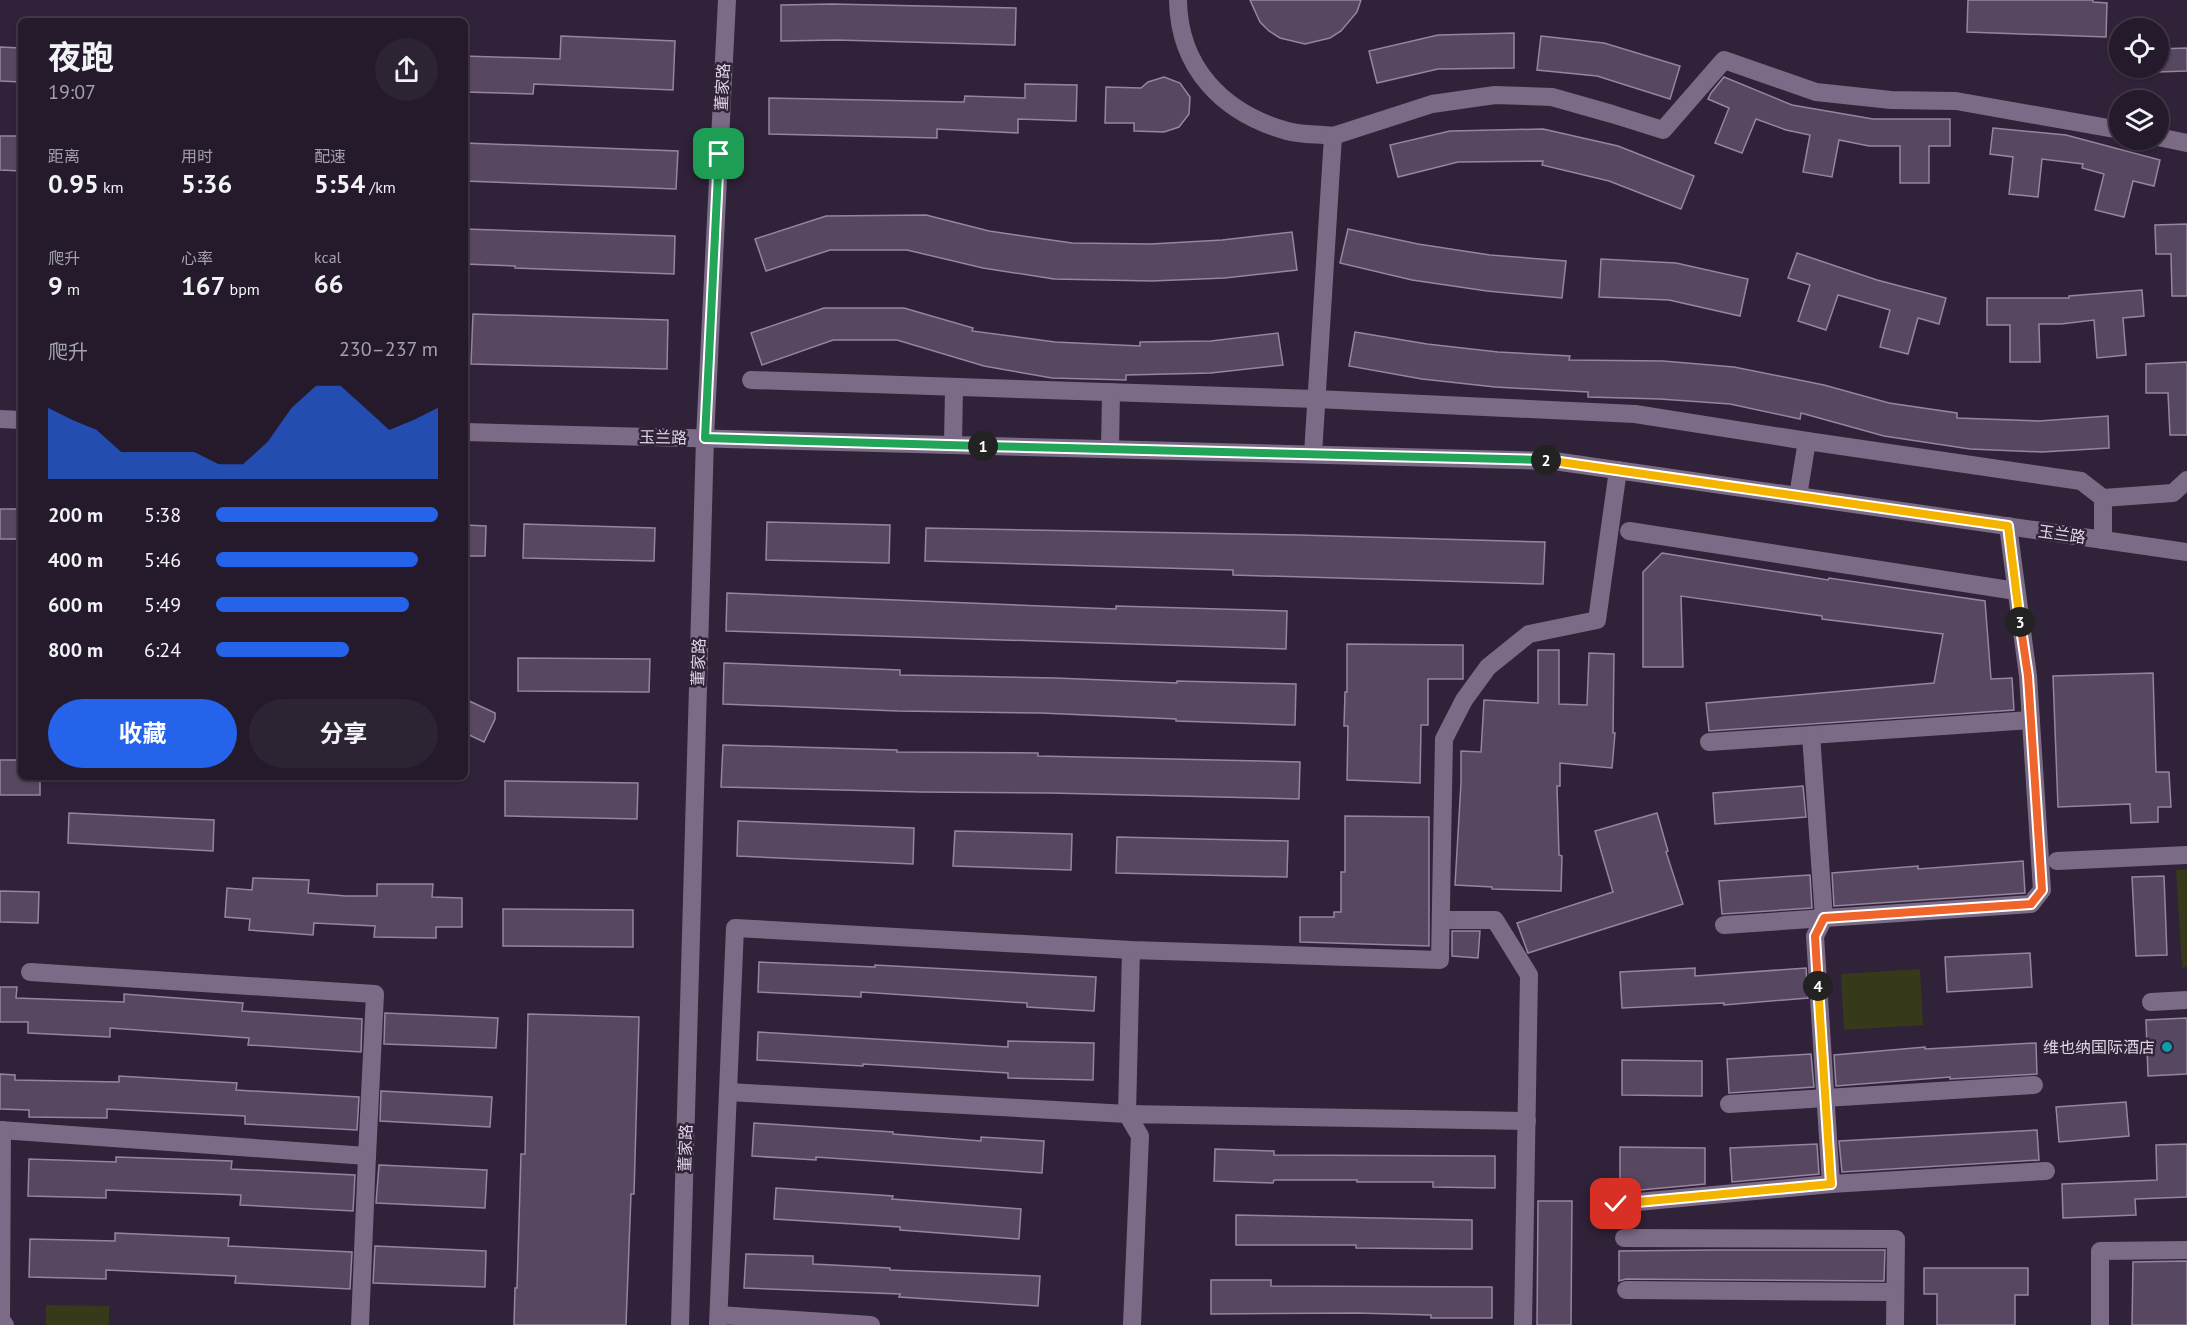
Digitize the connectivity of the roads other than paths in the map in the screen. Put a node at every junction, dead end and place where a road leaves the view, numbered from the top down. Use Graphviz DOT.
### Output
graph roads {
  1 [pos="727,0"];
  2 [pos="1178,0"];
  3 [pos="2109,128"];
  4 [pos="1333,136"];
  5 [pos="2169,139"];
  6 [pos="2187,143"];
  7 [pos="751,380"];
  8 [pos="954,387"];
  9 [pos="1111,392"];
  10 [pos="1316,399"];
  11 [pos="0,419"];
  12 [pos="18,420"];
  13 [pos="468,432"];
  14 [pos="705,438"];
  15 [pos="1807,441"];
  16 [pos="953,445"];
  17 [pos="1110,449"];
  18 [pos="1313,454"];
  19 [pos="1618,470"];
  20 [pos="2187,480"];
  21 [pos="1798,496"];
  22 [pos="2103,498"];
  23 [pos="2008,526"];
  24 [pos="1629,531"];
  25 [pos="2103,540"];
  26 [pos="2187,552"];
  27 [pos="2016,591"];
  28 [pos="2031,720"];
  29 [pos="1811,735"];
  30 [pos="1709,742"];
  31 [pos="2187,855"];
  32 [pos="2057,861"];
  33 [pos="1824,918"];
  34 [pos="1440,920"];
  35 [pos="1724,925"];
  36 [pos="1131,950"];
  37 [pos="30,972"];
  38 [pos="2187,1000"];
  39 [pos="2151,1002"];
  40 [pos="2034,1085"];
  41 [pos="728,1092"];
  42 [pos="1826,1099"];
  43 [pos="1729,1104"];
  44 [pos="1127,1114"];
  45 [pos="1527,1121"];
  46 [pos="1,1130"];
  47 [pos="367,1156"];
  48 [pos="2046,1171"];
  49 [pos="1831,1184"];
  50 [pos="1616,1204"];
  51 [pos="1624,1238"];
  52 [pos="2187,1250"];
  53 [pos="1626,1290"];
  54 [pos="1895,1292"];
  55 [pos="718,1320"];
  56 [pos="5,1325"];
  57 [pos="360,1325"];
  58 [pos="680,1325"];
  59 [pos="872,1325"];
  60 [pos="1132,1325"];
  61 [pos="1523,1325"];
  62 [pos="1895,1325"];
  63 [pos="2100,1325"];
  1 -- 14 [label="street, 董家路"];
  2 -- 4 [label="street"];
  3 -- 4 [label="street"];
  4 -- 10 [label="street"];
  5 -- 6 [label="street"];
  7 -- 8 [label="street"];
  8 -- 9 [label="street"];
  8 -- 16 [label="street"];
  9 -- 10 [label="street"];
  9 -- 17 [label="street"];
  10 -- 15 [label="street"];
  10 -- 18 [label="street"];
  11 -- 12 [label="street"];
  13 -- 14 [label="street, 玉兰路"];
  14 -- 16 [label="street, 玉兰路"];
  14 -- 58 [label="street, 董家路"];
  15 -- 21 [label="street"];
  15 -- 22 [label="street"];
  16 -- 17 [label="street, 玉兰路"];
  17 -- 18 [label="street, 玉兰路"];
  18 -- 19 [label="street, 玉兰路"];
  19 -- 21 [label="street, 玉兰路"];
  19 -- 34 [label="street"];
  20 -- 22 [label="street"];
  21 -- 23 [label="street, 玉兰路"];
  22 -- 25 [label="street"];
  23 -- 25 [label="street, 玉兰路"];
  23 -- 27 [label="street"];
  24 -- 27 [label="street"];
  25 -- 26 [label="street, 玉兰路"];
  27 -- 28 [label="street"];
  28 -- 29 [label="street"];
  28 -- 33 [label="street"];
  29 -- 30 [label="street"];
  29 -- 33 [label="street"];
  31 -- 32 [label="street"];
  33 -- 35 [label="street"];
  33 -- 42 [label="street"];
  34 -- 36 [label="street"];
  34 -- 45 [label="street"];
  36 -- 41 [label="street"];
  36 -- 44 [label="street"];
  37 -- 47 [label="street"];
  38 -- 39 [label="street"];
  40 -- 42 [label="street"];
  41 -- 44 [label="street"];
  41 -- 55 [label="street"];
  42 -- 43 [label="street"];
  42 -- 49 [label="street"];
  44 -- 45 [label="street"];
  44 -- 60 [label="street"];
  45 -- 61 [label="street"];
  46 -- 47 [label="street"];
  46 -- 56 [label="street"];
  47 -- 57 [label="street"];
  48 -- 49 [label="street"];
  49 -- 50 [label="street"];
  51 -- 54 [label="street"];
  52 -- 63 [label="street"];
  53 -- 54 [label="street"];
  54 -- 62 [label="street"];
  55 -- 59 [label="street"];
}
